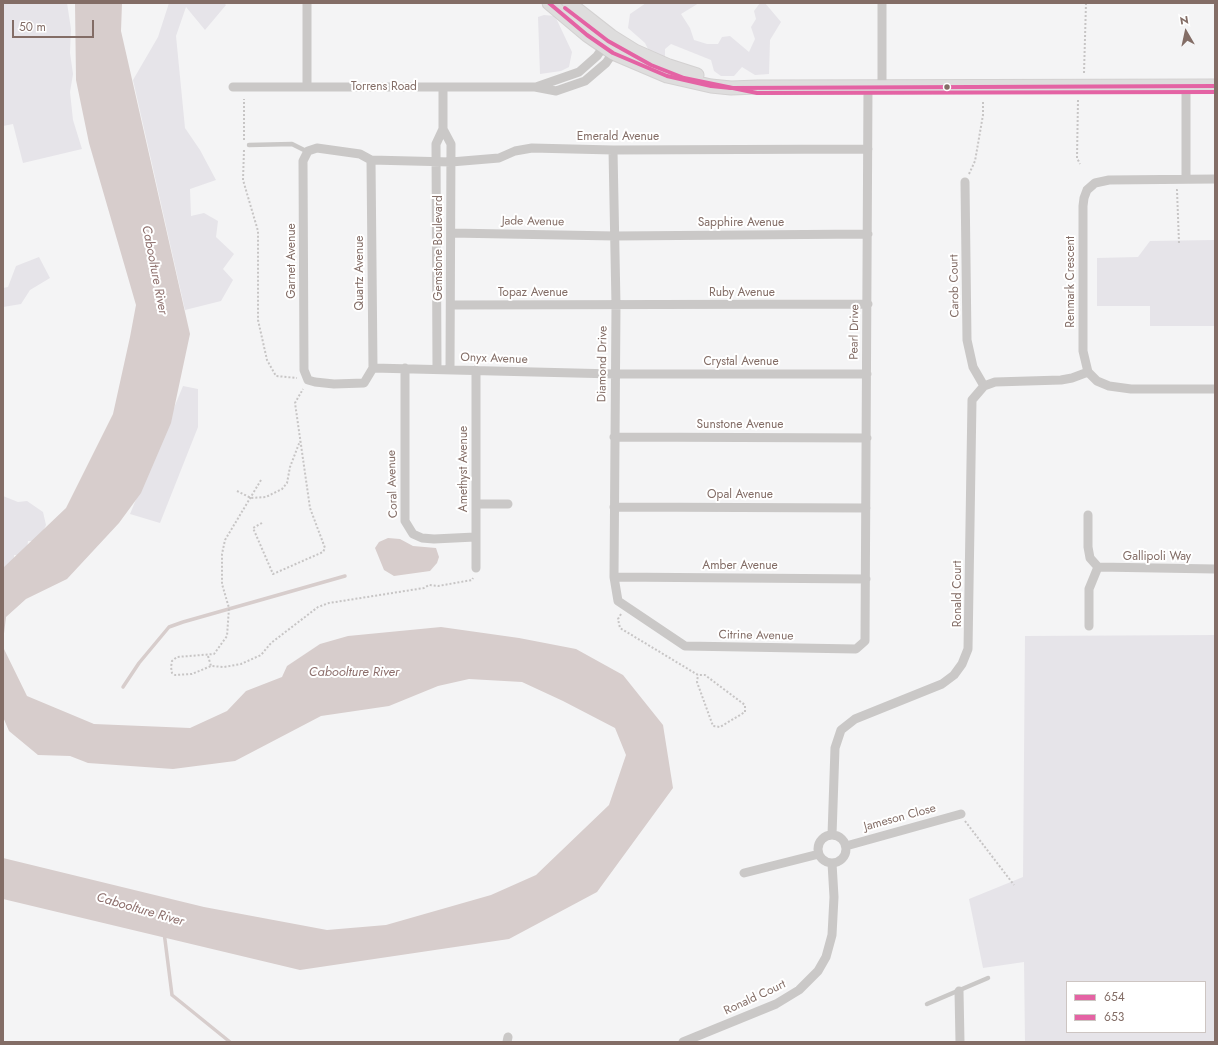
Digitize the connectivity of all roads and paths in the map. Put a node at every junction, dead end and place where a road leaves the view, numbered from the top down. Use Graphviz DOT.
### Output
graph roads {
  1 [pos="307,3"];
  2 [pos="549,3"];
  3 [pos="569,3"];
  4 [pos="882,3"];
  5 [pos="1086,3"];
  6 [pos="616,39"];
  7 [pos="608,50"];
  8 [pos="1084,73"];
  9 [pos="1186,86"];
  10 [pos="1215,86"];
  11 [pos="233,87"];
  12 [pos="443,87"];
  13 [pos="758,87"];
  14 [pos="868,87"];
  15 [pos="882,87"];
  16 [pos="307,88"];
  17 [pos="244,99"];
  18 [pos="983,100"];
  19 [pos="1078,100"];
  20 [pos="443,129"];
  21 [pos="249,145"];
  22 [pos="868,148"];
  23 [pos="612,150"];
  24 [pos="308,152"];
  25 [pos="371,160"];
  26 [pos="436,161"];
  27 [pos="451,162"];
  28 [pos="1080,164"];
  29 [pos="1186,179"];
  30 [pos="1215,179"];
  31 [pos="965,182"];
  32 [pos="1171,190"];
  33 [pos="451,233"];
  34 [pos="868,234"];
  35 [pos="615,236"];
  36 [pos="1179,243"];
  37 [pos="868,304"];
  38 [pos="451,305"];
  39 [pos="616,305"];
  40 [pos="373,368"];
  41 [pos="405,368"];
  42 [pos="437,369"];
  43 [pos="450,369"];
  44 [pos="476,370"];
  45 [pos="1088,372"];
  46 [pos="615,374"];
  47 [pos="867,374"];
  48 [pos="308,380"];
  49 [pos="984,386"];
  50 [pos="1215,389"];
  51 [pos="614,437"];
  52 [pos="867,438"];
  53 [pos="300,440"];
  54 [pos="261,480"];
  55 [pos="238,491"];
  56 [pos="251,498"];
  57 [pos="476,504"];
  58 [pos="508,504"];
  59 [pos="614,507"];
  60 [pos="866,508"];
  61 [pos="1088,515"];
  62 [pos="262,523"];
  63 [pos="475,537"];
  64 [pos="1098,567"];
  65 [pos="476,568"];
  66 [pos="1215,569"];
  67 [pos="614,577"];
  68 [pos="866,578"];
  69 [pos="627,607"];
  70 [pos="1089,626"];
  71 [pos="208,656"];
  72 [pos="211,666"];
  73 [pos="698,675"];
  74 [pos="961,814"];
  75 [pos="832,836"];
  76 [pos="846,846"];
  77 [pos="819,854"];
  78 [pos="832,863"];
  79 [pos="744,873"];
  80 [pos="1014,885"];
  81 [pos="988,978"];
  82 [pos="959,991"];
  83 [pos="927,1004"];
  84 [pos="683,1042"];
  85 [pos="960,1042"];
  1 -- 16 [label="street"];
  2 -- 7 [label="main road"];
  3 -- 6 [label="main road"];
  4 -- 15 [label="street"];
  5 -- 8 [label="path"];
  6 -- 7 [label="street, Torrens Road"];
  6 -- 13 [label="main road"];
  7 -- 12 [label="street, Torrens Road"];
  7 -- 13 [label="main road"];
  9 -- 10 [label="main road"];
  9 -- 15 [label="main road"];
  9 -- 29 [label="street"];
  11 -- 16 [label="street, Torrens Road"];
  12 -- 16 [label="street, Torrens Road"];
  12 -- 20 [label="street, Gemstone Boulevard"];
  13 -- 14 [label="main road"];
  14 -- 15 [label="main road"];
  14 -- 22 [label="street, Pearl Drive"];
  17 -- 48 [label="path"];
  18 -- 31 [label="path"];
  19 -- 28 [label="path"];
  20 -- 26 [label="street, Gemstone Boulevard"];
  20 -- 27 [label="street, Gemstone Boulevard"];
  21 -- 24 [label="lane"];
  22 -- 23 [label="street, Emerald Avenue"];
  22 -- 34 [label="street, Pearl Drive"];
  23 -- 27 [label="street, Emerald Avenue"];
  23 -- 35 [label="street, Diamond Drive"];
  24 -- 25 [label="street"];
  24 -- 48 [label="street, Garnet Avenue"];
  25 -- 26 [label="street, Emerald Avenue"];
  25 -- 40 [label="street, Quartz Avenue"];
  26 -- 27 [label="street, Emerald Avenue"];
  26 -- 42 [label="street, Gemstone Boulevard"];
  27 -- 33 [label="street, Gemstone Boulevard"];
  29 -- 30 [label="street, Renmark Crescent"];
  29 -- 45 [label="street, Renmark Crescent"];
  31 -- 49 [label="street, Carob Court"];
  32 -- 36 [label="path"];
  33 -- 35 [label="street, Jade Avenue"];
  33 -- 38 [label="street, Gemstone Boulevard"];
  34 -- 35 [label="street, Sapphire Avenue"];
  34 -- 37 [label="street, Pearl Drive"];
  35 -- 39 [label="street, Diamond Drive"];
  37 -- 39 [label="street, Ruby Avenue"];
  37 -- 47 [label="street, Pearl Drive"];
  38 -- 39 [label="street, Topaz Avenue"];
  38 -- 43 [label="street, Gemstone Boulevard"];
  39 -- 46 [label="street, Diamond Drive"];
  40 -- 41 [label="street, Onyx Avenue"];
  40 -- 48 [label="street"];
  41 -- 42 [label="street, Onyx Avenue"];
  41 -- 63 [label="street, Coral Avenue"];
  42 -- 43 [label="street, Onyx Avenue"];
  43 -- 44 [label="street, Onyx Avenue"];
  44 -- 46 [label="street, Onyx Avenue"];
  44 -- 57 [label="street, Amethyst Avenue"];
  45 -- 49 [label="street"];
  45 -- 50 [label="street"];
  46 -- 47 [label="street, Crystal Avenue"];
  46 -- 51 [label="street, Diamond Drive"];
  47 -- 52 [label="street, Pearl Drive"];
  48 -- 53 [label="path"];
  49 -- 75 [label="street, Ronald Court"];
  51 -- 52 [label="street, Sunstone Avenue"];
  51 -- 59 [label="street, Diamond Drive"];
  52 -- 60 [label="street, Pearl Drive"];
  53 -- 56 [label="path"];
  53 -- 62 [label="path"];
  54 -- 56 [label="path"];
  55 -- 56 [label="path"];
  56 -- 71 [label="path"];
  57 -- 58 [label="street"];
  57 -- 63 [label="street, Amethyst Avenue"];
  59 -- 60 [label="street, Opal Avenue"];
  59 -- 67 [label="street, Diamond Drive"];
  60 -- 68 [label="street, Pearl Drive"];
  61 -- 64 [label="street"];
  63 -- 65 [label="street, Amethyst Avenue"];
  64 -- 66 [label="street, Gallipoli Way"];
  64 -- 70 [label="street"];
  65 -- 72 [label="path"];
  67 -- 68 [label="street, Amber Avenue"];
  67 -- 69 [label="street, Citrine Avenue"];
  68 -- 69 [label="street, Citrine Avenue"];
  69 -- 73 [label="path"];
  71 -- 72 [label="path"];
  71 -- 72 [label="path"];
  73 -- 73 [label="path"];
  74 -- 76 [label="street, Jameson Close"];
  74 -- 80 [label="path"];
  75 -- 76 [label="street"];
  75 -- 77 [label="street"];
  76 -- 78 [label="street"];
  77 -- 78 [label="street"];
  77 -- 79 [label="street"];
  78 -- 84 [label="street, Ronald Court"];
  81 -- 82 [label="lane"];
  82 -- 83 [label="lane"];
  82 -- 85 [label="street"];
}
